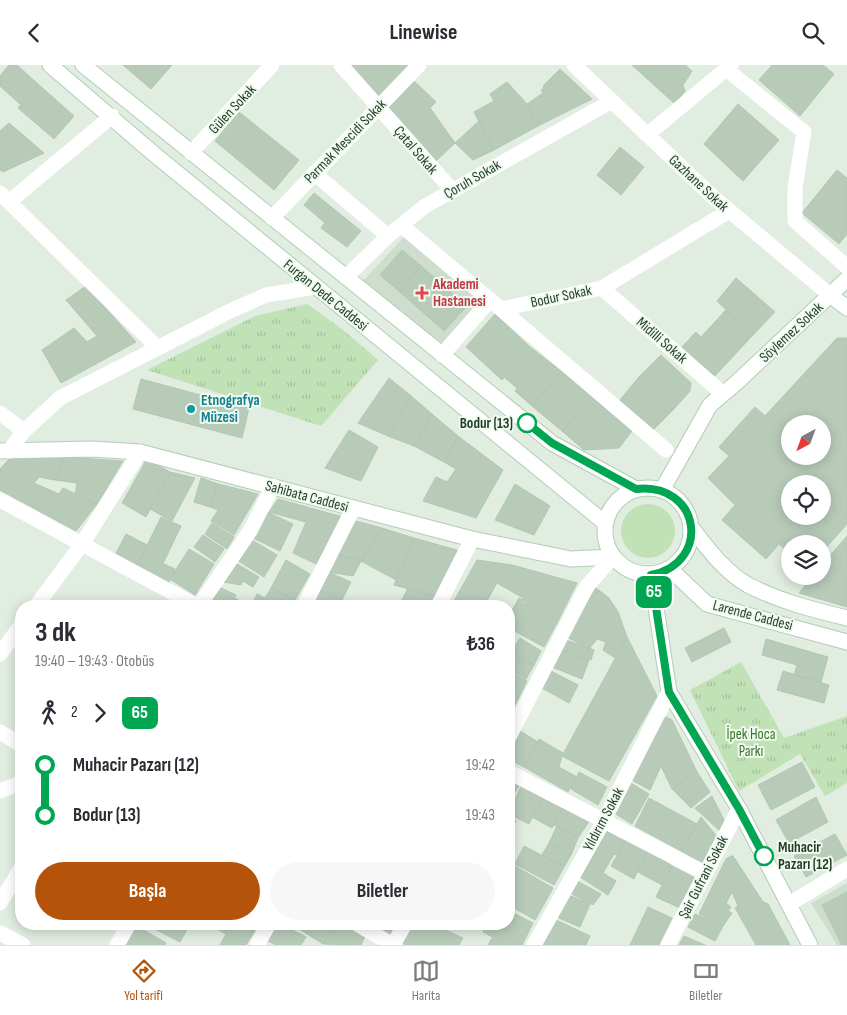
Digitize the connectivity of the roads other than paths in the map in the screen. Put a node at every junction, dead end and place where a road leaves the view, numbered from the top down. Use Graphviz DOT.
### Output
graph roads {
  1 [pos="50,65"];
  2 [pos="272,65"];
  3 [pos="341,65"];
  4 [pos="419,65"];
  5 [pos="574,65"];
  6 [pos="728,67"];
  7 [pos="92,68"];
  8 [pos="612,101"];
  9 [pos="378,107"];
  10 [pos="112,116"];
  11 [pos="648,135"];
  12 [pos="191,153"];
  13 [pos="314,173"];
  14 [pos="452,190"];
  15 [pos="5,197"];
  16 [pos="729,211"];
  17 [pos="272,218"];
  18 [pos="402,226"];
  19 [pos="388,237"];
  20 [pos="847,267"];
  21 [pos="346,277"];
  22 [pos="847,279"];
  23 [pos="316,287"];
  24 [pos="602,288"];
  25 [pos="830,295"];
  26 [pos="496,304"];
  27 [pos="847,308"];
  28 [pos="157,347"];
  29 [pos="442,355"];
  30 [pos="722,393"];
  31 [pos="0,413"];
  32 [pos="24,431"];
  33 [pos="666,450"];
  34 [pos="4,451"];
  35 [pos="140,452"];
  36 [pos="273,487"];
  37 [pos="636,489"];
  38 [pos="662,490"];
  39 [pos="0,500"];
  40 [pos="353,509"];
  41 [pos="605,523"];
  42 [pos="691,527"];
  43 [pos="472,539"];
  44 [pos="82,544"];
  45 [pos="613,557"];
  46 [pos="670,569"];
  47 [pos="651,575"];
  48 [pos="40,600"];
  49 [pos="187,600"];
  50 [pos="202,600"];
  51 [pos="307,600"];
  52 [pos="441,600"];
  53 [pos="847,618"];
  54 [pos="15,633"];
  55 [pos="847,642"];
  56 [pos="0,654"];
  57 [pos="669,692"];
  58 [pos="515,725"];
  59 [pos="0,732"];
  60 [pos="15,741"];
  61 [pos="515,775"];
  62 [pos="15,785"];
  63 [pos="0,791"];
  64 [pos="739,809"];
  65 [pos="603,822"];
  66 [pos="847,869"];
  67 [pos="705,873"];
  68 [pos="15,878"];
  69 [pos="0,903"];
  70 [pos="789,904"];
  71 [pos="126,930"];
  72 [pos="266,930"];
  73 [pos="367,930"];
  74 [pos="402,930"];
  75 [pos="0,933"];
  76 [pos="806,943"];
  77 [pos="23,945"];
  78 [pos="117,945"];
  79 [pos="257,945"];
  80 [pos="393,945"];
  81 [pos="534,945"];
  82 [pos="668,945"];
  1 -- 10 [label="street, Furgan Dede Caddesi"];
  2 -- 12 [label="street, Gülen Sokak"];
  3 -- 9 [label="street, Çatal Sokak"];
  4 -- 9 [label="street, Parmak Mescidi Sokak"];
  5 -- 8 [label="street, Gazhane Sokak"];
  6 -- 11 [label="street"];
  6 -- 20 [label="street"];
  7 -- 12 [label="street, Furgan Dede Caddesi"];
  8 -- 11 [label="street, Gazhane Sokak"];
  8 -- 14 [label="street, Çoruh Sokak"];
  9 -- 13 [label="street, Parmak Mescidi Sokak"];
  9 -- 14 [label="street, Çatal Sokak"];
  10 -- 15 [label="street"];
  10 -- 23 [label="street, Furgan Dede Caddesi"];
  11 -- 16 [label="street, Gazhane Sokak"];
  12 -- 17 [label="street, Furgan Dede Caddesi"];
  13 -- 17 [label="street, Parmak Mescidi Sokak"];
  13 -- 19 [label="street"];
  14 -- 18 [label="street, Çoruh Sokak"];
  15 -- 28 [label="street"];
  16 -- 24 [label="street, Bodur Sokak"];
  16 -- 25 [label="street, Gazhane Sokak"];
  17 -- 21 [label="street, Furgan Dede Caddesi"];
  18 -- 19 [label="street, Çoruh Sokak"];
  18 -- 26 [label="street"];
  19 -- 21 [label="street, Çoruh Sokak"];
  21 -- 29 [label="street, Furgan Dede Caddesi"];
  22 -- 25 [label="street, Söylemez Sokak"];
  23 -- 28 [label="street"];
  23 -- 41 [label="street, Furgan Dede Caddesi"];
  24 -- 26 [label="street, Bodur Sokak"];
  24 -- 30 [label="street, Midilli Sokak"];
  25 -- 27 [label="street, Gazhane Sokak"];
  25 -- 30 [label="street, Söylemez Sokak"];
  26 -- 29 [label="street"];
  26 -- 33 [label="street"];
  28 -- 32 [label="street"];
  29 -- 37 [label="street, Furgan Dede Caddesi"];
  30 -- 38 [label="street, Söylemez Sokak"];
  31 -- 32 [label="street"];
  32 -- 34 [label="street"];
  34 -- 35 [label="street, Sahibata Caddesi"];
  35 -- 36 [label="street, Sahibata Caddesi"];
  35 -- 44 [label="street"];
  36 -- 40 [label="street, Sahibata Caddesi"];
  36 -- 50 [label="street"];
  37 -- 38 [label="street"];
  37 -- 41 [label="street"];
  38 -- 42 [label="street"];
  39 -- 44 [label="street"];
  40 -- 43 [label="street, Sahibata Caddesi"];
  40 -- 51 [label="street"];
  41 -- 45 [label="street"];
  42 -- 46 [label="street"];
  42 -- 53 [label="street, Larende Caddesi"];
  43 -- 45 [label="street, Sahibata Caddesi"];
  43 -- 52 [label="street"];
  44 -- 48 [label="street"];
  44 -- 49 [label="street"];
  45 -- 47 [label="street"];
  45 -- 58 [label="street"];
  46 -- 47 [label="street"];
  46 -- 55 [label="street, Larende Caddesi"];
  47 -- 57 [label="street"];
  54 -- 56 [label="street"];
  57 -- 64 [label="street"];
  57 -- 65 [label="street, Yıldırım Sokak"];
  59 -- 60 [label="street"];
  61 -- 65 [label="street"];
  62 -- 63 [label="street"];
  64 -- 67 [label="street, Şair Gufrani Sokak"];
  64 -- 70 [label="street"];
  65 -- 67 [label="street"];
  65 -- 81 [label="street, Yıldırım Sokak"];
  66 -- 70 [label="street"];
  67 -- 82 [label="street, Şair Gufrani Sokak"];
  68 -- 69 [label="street"];
  70 -- 76 [label="street"];
  71 -- 78 [label="street"];
  72 -- 79 [label="street"];
  73 -- 80 [label="street"];
  74 -- 80 [label="street"];
  75 -- 77 [label="street"];
}
